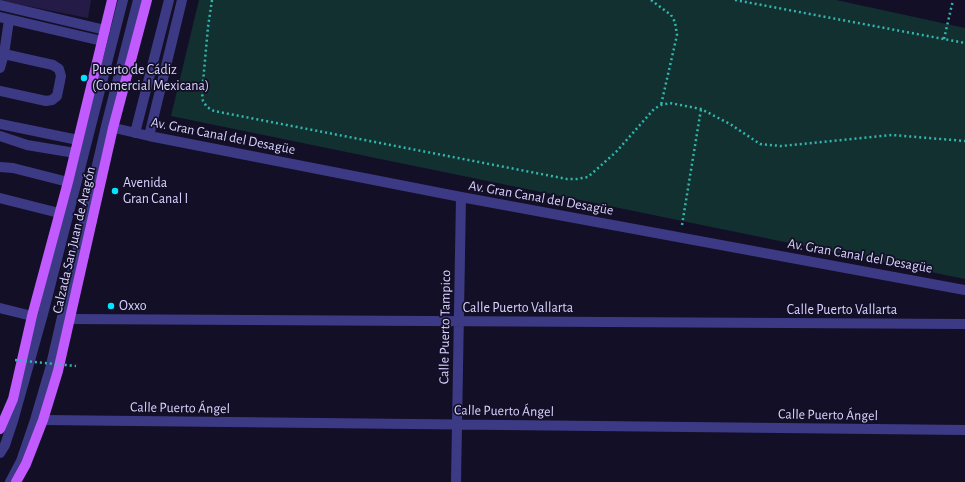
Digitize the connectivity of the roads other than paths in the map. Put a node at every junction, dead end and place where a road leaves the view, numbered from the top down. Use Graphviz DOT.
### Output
graph roads {
  1 [pos="112,0"];
  2 [pos="123,0"];
  3 [pos="138,0"];
  4 [pos="147,0"];
  5 [pos="169,0"];
  6 [pos="182,0"];
  7 [pos="0,5"];
  8 [pos="5,19"];
  9 [pos="105,30"];
  10 [pos="102,41"];
  11 [pos="4,54"];
  12 [pos="0,68"];
  13 [pos="0,91"];
  14 [pos="0,124"];
  15 [pos="110,127"];
  16 [pos="135,133"];
  17 [pos="0,136"];
  18 [pos="149,136"];
  19 [pos="78,140"];
  20 [pos="75,153"];
  21 [pos="0,167"];
  22 [pos="68,182"];
  23 [pos="0,198"];
  24 [pos="461,198"];
  25 [pos="59,213"];
  26 [pos="965,290"];
  27 [pos="0,308"];
  28 [pos="32,316"];
  29 [pos="70,319"];
  30 [pos="459,322"];
  31 [pos="965,324"];
  32 [pos="43,420"];
  33 [pos="1,423"];
  34 [pos="457,425"];
  35 [pos="965,430"];
  36 [pos="0,453"];
  37 [pos="10,482"];
  38 [pos="16,482"];
  39 [pos="456,482"];
  1 -- 9 [label="main road, Calzada San Juan de Aragón"];
  2 -- 36 [label="street"];
  3 -- 15 [label="street"];
  4 -- 15 [label="main road, Calzada San Juan de Aragón"];
  5 -- 16 [label="street"];
  6 -- 18 [label="street"];
  7 -- 9 [label="street"];
  8 -- 10 [label="street"];
  8 -- 11 [label="street"];
  9 -- 10 [label="main road, Calzada San Juan de Aragón"];
  10 -- 19 [label="main road, Calzada San Juan de Aragón"];
  11 -- 12 [label="street"];
  11 -- 13 [label="street"];
  14 -- 19 [label="street"];
  15 -- 16 [label="street, Av. Gran Canal del Desagüe"];
  15 -- 29 [label="main road, Calzada San Juan de Aragón"];
  15 -- 37 [label="street"];
  16 -- 18 [label="street, Av. Gran Canal del Desagüe"];
  17 -- 20 [label="street"];
  18 -- 24 [label="street, Av. Gran Canal del Desagüe"];
  19 -- 20 [label="main road, Calzada San Juan de Aragón"];
  20 -- 22 [label="main road, Calzada San Juan de Aragón"];
  21 -- 22 [label="street"];
  22 -- 25 [label="main road, Calzada San Juan de Aragón"];
  23 -- 25 [label="street"];
  24 -- 26 [label="street, Av. Gran Canal del Desagüe"];
  24 -- 30 [label="street, Calle Puerto Tampico"];
  25 -- 28 [label="main road, Calzada San Juan de Aragón"];
  27 -- 28 [label="street"];
  28 -- 33 [label="main road, Calzada San Juan de Aragón"];
  29 -- 30 [label="street, Calle Puerto Vallarta"];
  29 -- 32 [label="main road, Calzada San Juan de Aragón"];
  30 -- 31 [label="street, Calle Puerto Vallarta"];
  30 -- 34 [label="street, Calle Puerto Tampico"];
  32 -- 34 [label="street, Calle Puerto Ángel"];
  32 -- 38 [label="main road, Calzada San Juan de Aragón"];
  34 -- 35 [label="street, Calle Puerto Ángel"];
  34 -- 39 [label="street, Calle Puerto Tampico"];
}
